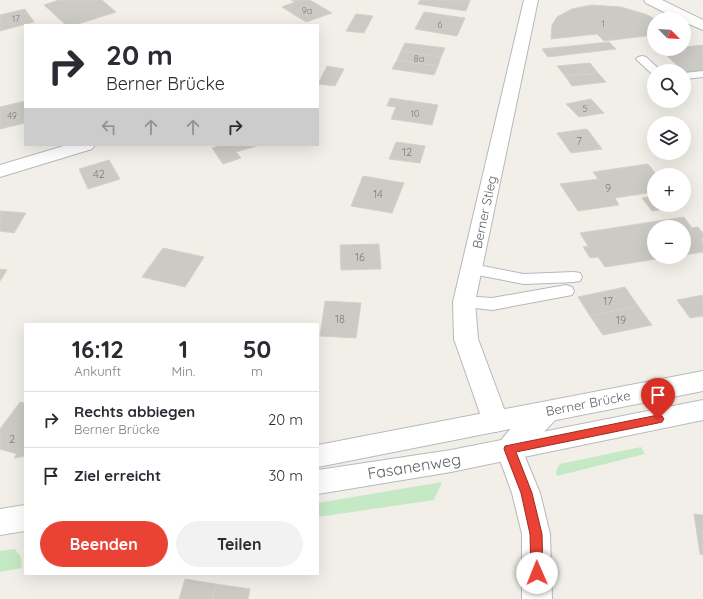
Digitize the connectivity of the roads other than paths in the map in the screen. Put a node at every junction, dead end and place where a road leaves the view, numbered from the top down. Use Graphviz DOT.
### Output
graph roads {
  1 [pos="531,0"];
  2 [pos="652,0"];
  3 [pos="703,26"];
  4 [pos="642,59"];
  5 [pos="647,64"];
  6 [pos="703,74"];
  7 [pos="691,75"];
  8 [pos="83,146"];
  9 [pos="0,171"];
  10 [pos="472,269"];
  11 [pos="464,302"];
  12 [pos="703,380"];
  13 [pos="703,410"];
  14 [pos="549,411"];
  15 [pos="496,422"];
  16 [pos="509,449"];
  17 [pos="319,456"];
  18 [pos="319,482"];
  19 [pos="24,518"];
  20 [pos="0,522"];
  21 [pos="537,599"];
  1 -- 10 [label="street, Berner Stieg"];
  2 -- 3 [label="street"];
  4 -- 5 [label="lane"];
  6 -- 7 [label="lane"];
  8 -- 9 [label="street"];
  10 -- 11 [label="street, Berner Stieg"];
  10 -- 11 [label="lane"];
  11 -- 15 [label="street, Berner Stieg"];
  12 -- 14 [label="street, Berner Brücke"];
  13 -- 16 [label="street"];
  14 -- 15 [label="street, Berner Brücke"];
  14 -- 16 [label="street"];
  15 -- 17 [label="street, Fasanenweg"];
  16 -- 18 [label="street, Fasanenweg"];
  16 -- 21 [label="street"];
  19 -- 20 [label="street"];
}
